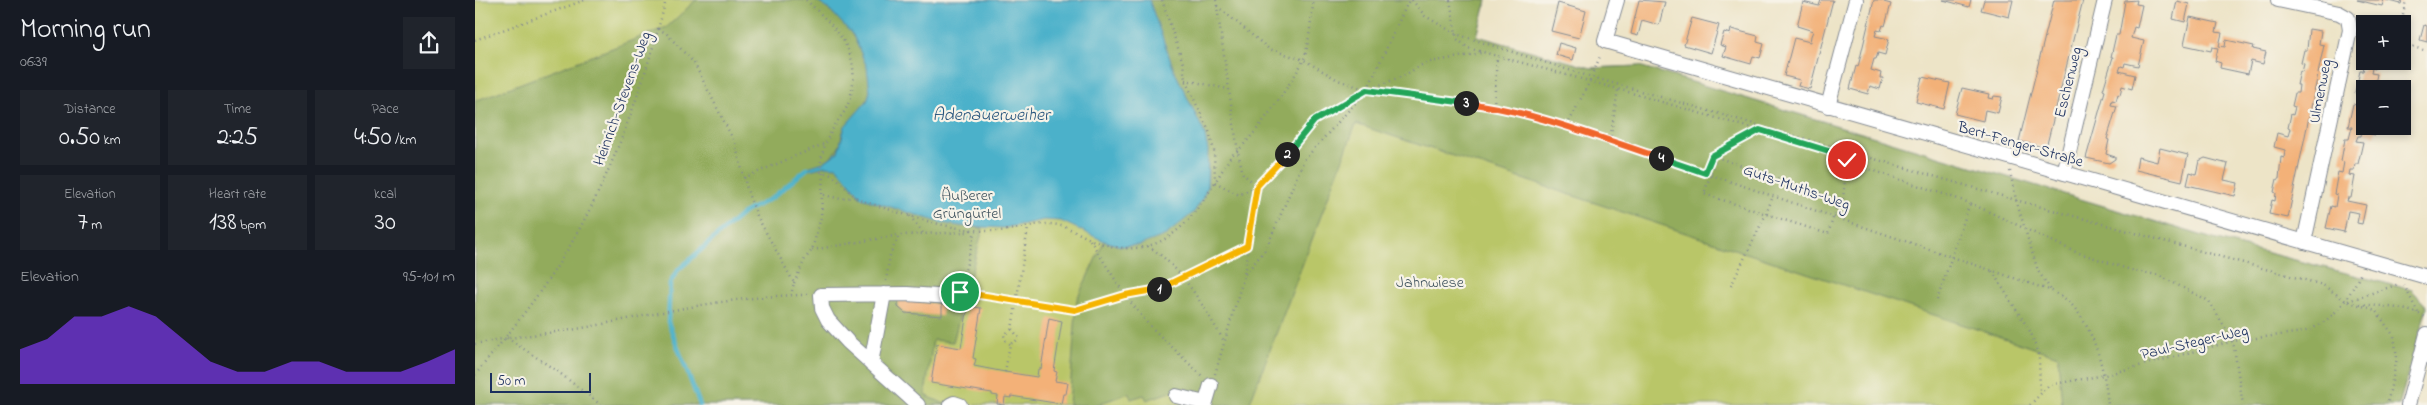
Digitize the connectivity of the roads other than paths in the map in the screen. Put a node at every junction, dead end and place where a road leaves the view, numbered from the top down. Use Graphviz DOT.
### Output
graph roads {
  1 [pos="1617,0"];
  2 [pos="1856,0"];
  3 [pos="2105,0"];
  4 [pos="2278,0"];
  5 [pos="1828,106"];
  6 [pos="2063,173"];
  7 [pos="2304,242"];
  8 [pos="2427,277"];
  9 [pos="964,292"];
  10 [pos="884,294"];
  11 [pos="2427,334"];
  12 [pos="871,363"];
  13 [pos="1213,380"];
  14 [pos="1176,396"];
  15 [pos="1205,404"];
  16 [pos="917,405"];
  17 [pos="951,405"];
  18 [pos="960,405"];
  19 [pos="2408,405"];
  1 -- 5 [label="street, Bert-Fenger-Straße"];
  2 -- 5 [label="street"];
  3 -- 6 [label="street, Eschenweg"];
  4 -- 7 [label="street, Ulmenweg"];
  5 -- 6 [label="street, Bert-Fenger-Straße"];
  6 -- 7 [label="street, Bert-Fenger-Straße"];
  7 -- 8 [label="street, Bert-Fenger-Straße"];
  9 -- 10 [label="street"];
  10 -- 12 [label="street"];
  10 -- 12 [label="street"];
  11 -- 19 [label="street"];
  12 -- 16 [label="street"];
  13 -- 15 [label="street"];
  14 -- 15 [label="street"];
  17 -- 18 [label="street"];
}
